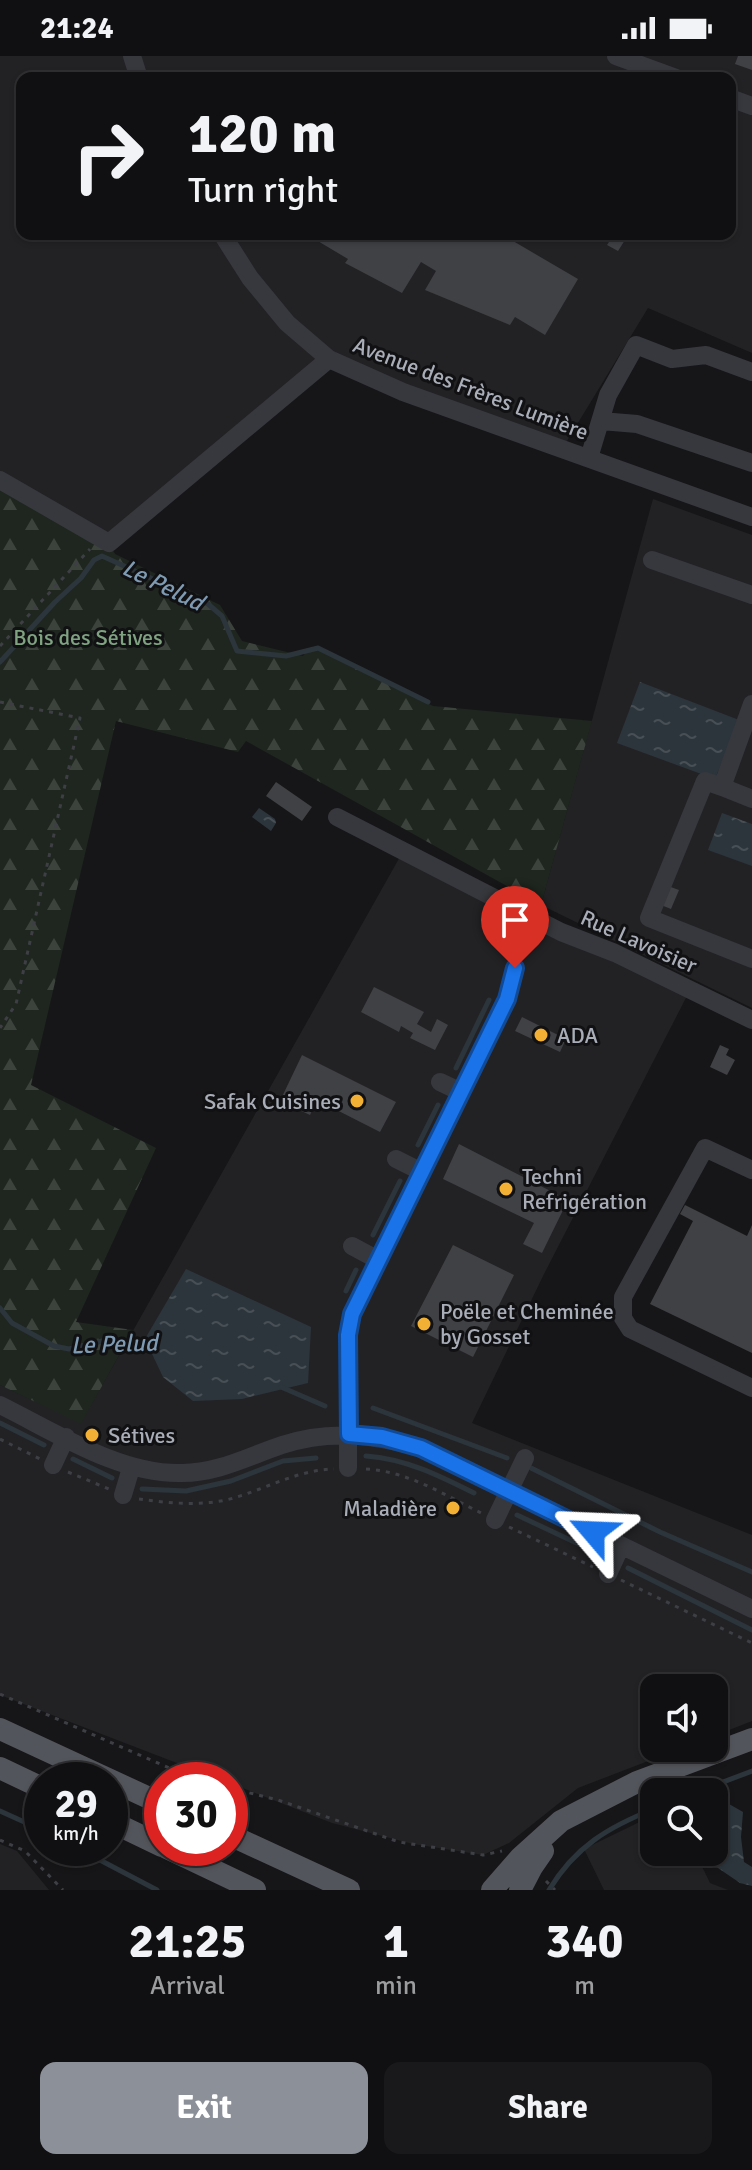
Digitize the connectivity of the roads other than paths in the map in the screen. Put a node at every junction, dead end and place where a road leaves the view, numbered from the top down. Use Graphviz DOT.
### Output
graph roads {
  1 [pos="616,56"];
  2 [pos="660,72"];
  3 [pos="226,240"];
  4 [pos="329,359"];
  5 [pos="752,372"];
  6 [pos="601,421"];
  7 [pos="589,458"];
  8 [pos="752,463"];
  9 [pos="0,480"];
  10 [pos="752,517"];
  11 [pos="652,560"];
  12 [pos="752,595"];
  13 [pos="750,716"];
  14 [pos="722,787"];
  15 [pos="752,799"];
  16 [pos="337,817"];
  17 [pos="752,959"];
  18 [pos="515,968"];
  19 [pos="752,1020"];
  20 [pos="440,1082"];
  21 [pos="461,1092"];
  22 [pos="396,1159"];
  23 [pos="752,1170"];
  24 [pos="422,1172"];
  25 [pos="352,1246"];
  26 [pos="378,1260"];
  27 [pos="752,1388"];
  28 [pos="0,1405"];
  29 [pos="349,1434"];
  30 [pos="66,1437"];
  31 [pos="525,1458"];
  32 [pos="53,1465"];
  33 [pos="131,1468"];
  34 [pos="348,1468"];
  35 [pos="509,1491"];
  36 [pos="123,1495"];
  37 [pos="495,1520"];
  38 [pos="621,1546"];
  39 [pos="608,1574"];
  40 [pos="752,1609"];
  41 [pos="0,1729"];
  42 [pos="752,1739"];
  43 [pos="0,1768"];
  44 [pos="24,1779"];
  45 [pos="144,1796"];
  46 [pos="586,1808"];
  47 [pos="248,1843"];
  48 [pos="204,1866"];
  49 [pos="255,1890"];
  50 [pos="349,1890"];
  51 [pos="492,1890"];
  52 [pos="520,1890"];
  1 -- 2 [label="street"];
  3 -- 4 [label="street, Avenue des Frères Lumière"];
  4 -- 7 [label="street, Avenue des Frères Lumière"];
  4 -- 9 [label="street"];
  5 -- 6 [label="street"];
  6 -- 7 [label="street"];
  6 -- 8 [label="street"];
  7 -- 10 [label="street, Avenue des Frères Lumière"];
  11 -- 12 [label="street"];
  13 -- 14 [label="street"];
  14 -- 15 [label="street"];
  14 -- 17 [label="street"];
  16 -- 19 [label="street, Rue Lavoisier"];
  18 -- 21 [label="street"];
  20 -- 21 [label="street"];
  21 -- 24 [label="street"];
  22 -- 24 [label="street"];
  23 -- 27 [label="street"];
  24 -- 26 [label="street"];
  25 -- 26 [label="street"];
  26 -- 29 [label="street"];
  28 -- 30 [label="street"];
  29 -- 33 [label="street"];
  29 -- 34 [label="street"];
  29 -- 35 [label="street"];
  30 -- 32 [label="street"];
  30 -- 33 [label="street"];
  31 -- 35 [label="street"];
  33 -- 36 [label="street"];
  35 -- 37 [label="street"];
  35 -- 38 [label="street"];
  38 -- 39 [label="street"];
  38 -- 40 [label="street"];
  41 -- 45 [label="main road"];
  42 -- 46 [label="main road"];
  43 -- 44 [label="main road"];
  46 -- 51 [label="main road"];
  46 -- 52 [label="main road"];
  47 -- 50 [label="main road"];
  48 -- 49 [label="main road"];
}
